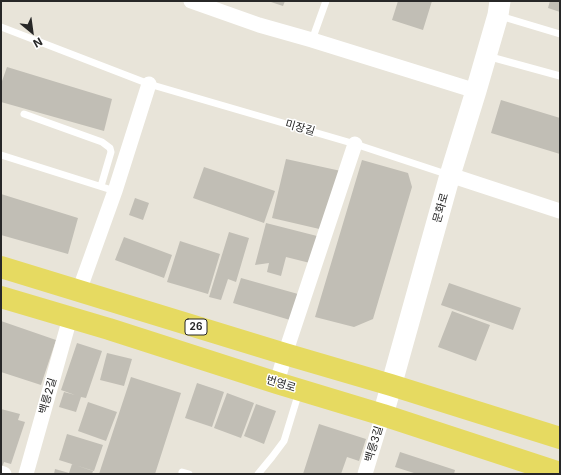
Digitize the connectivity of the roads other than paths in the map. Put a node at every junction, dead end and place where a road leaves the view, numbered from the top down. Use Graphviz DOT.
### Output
graph roads {
  1 [pos="192,1"];
  2 [pos="326,1"];
  3 [pos="499,8"];
  4 [pos="1,28"];
  5 [pos="560,34"];
  6 [pos="312,40"];
  7 [pos="486,56"];
  8 [pos="560,76"];
  9 [pos="149,84"];
  10 [pos="476,91"];
  11 [pos="24,114"];
  12 [pos="355,144"];
  13 [pos="1,155"];
  14 [pos="450,175"];
  15 [pos="100,186"];
  16 [pos="115,191"];
  17 [pos="560,211"];
  18 [pos="1,267"];
  19 [pos="79,291"];
  20 [pos="1,298"];
  21 [pos="70,318"];
  22 [pos="285,354"];
  23 [pos="277,383"];
  24 [pos="391,385"];
  25 [pos="300,389"];
  26 [pos="383,415"];
  27 [pos="560,438"];
  28 [pos="556,467"];
  29 [pos="26,474"];
  30 [pos="258,474"];
  31 [pos="365,474"];
  1 -- 6 [label="street"];
  2 -- 6 [label="lane"];
  3 -- 5 [label="lane"];
  3 -- 7 [label="street, 문화로"];
  4 -- 9 [label="lane, 미장길"];
  6 -- 10 [label="street"];
  7 -- 8 [label="lane"];
  7 -- 10 [label="street, 문화로"];
  9 -- 12 [label="lane, 미장길"];
  9 -- 16 [label="street"];
  10 -- 14 [label="street, 문화로"];
  11 -- 15 [label="lane"];
  12 -- 14 [label="lane, 미장길"];
  12 -- 22 [label="street"];
  13 -- 15 [label="lane"];
  14 -- 17 [label="street"];
  14 -- 24 [label="street, 문화로"];
  15 -- 16 [label="lane"];
  16 -- 19 [label="street"];
  18 -- 19 [label="main road, 26"];
  19 -- 22 [label="main road, 26"];
  20 -- 21 [label="main road, 번영로"];
  21 -- 23 [label="main road, 번영로"];
  21 -- 29 [label="street, 백릉2길"];
  22 -- 23 [label="street"];
  22 -- 24 [label="main road, 26"];
  23 -- 25 [label="main road, 번영로"];
  24 -- 26 [label="street, 문화로"];
  24 -- 27 [label="main road, 26"];
  25 -- 26 [label="main road, 번영로"];
  25 -- 30 [label="lane"];
  26 -- 28 [label="main road, 번영로"];
  26 -- 31 [label="street, 백릉3길"];
}
